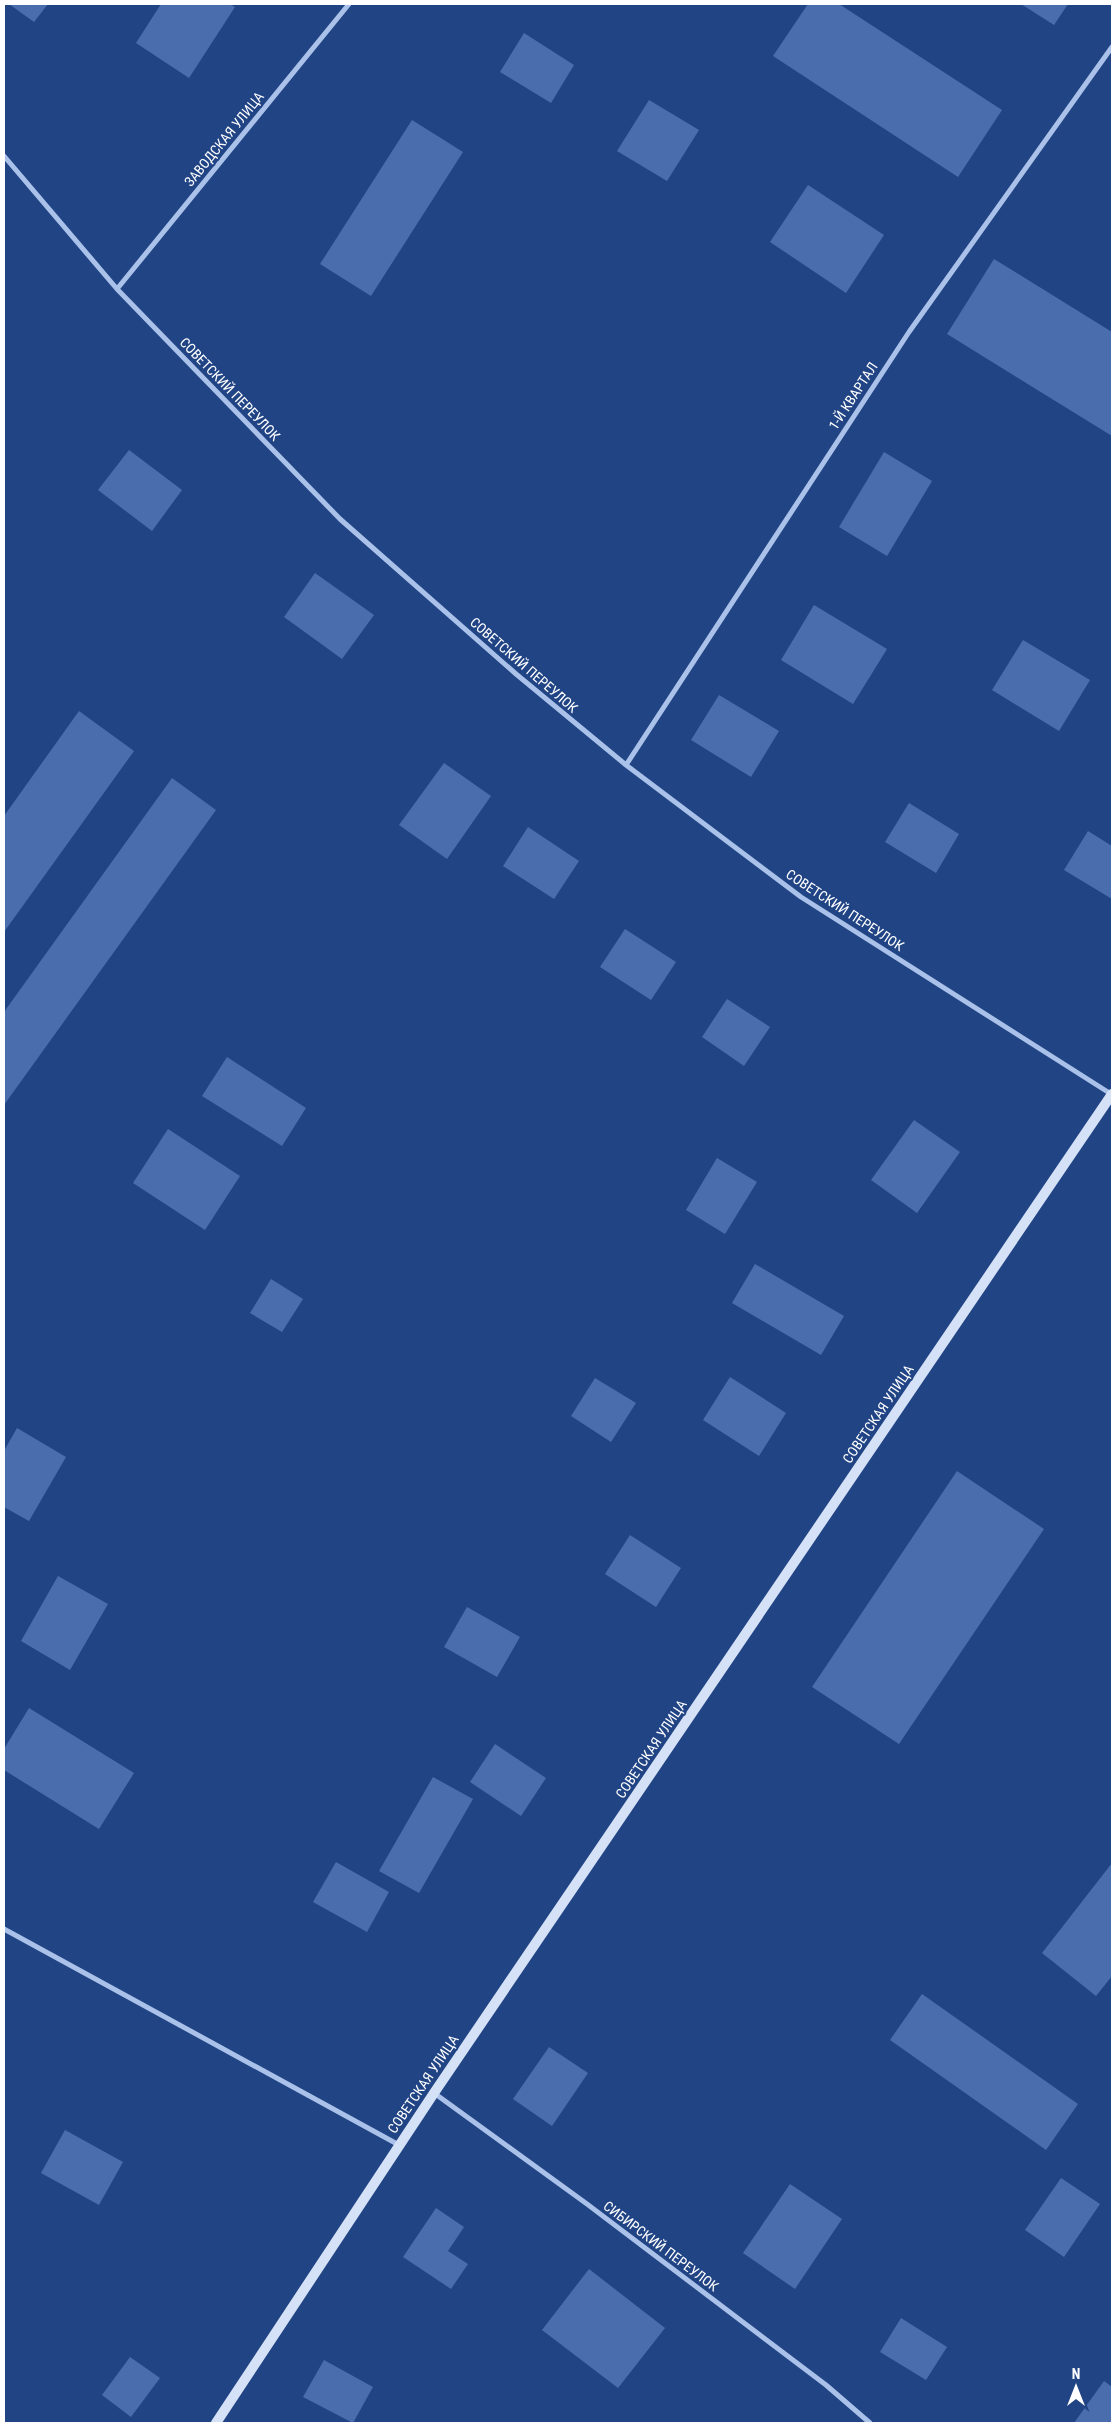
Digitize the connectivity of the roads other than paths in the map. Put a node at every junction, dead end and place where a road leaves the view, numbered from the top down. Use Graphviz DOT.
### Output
graph roads {
  1 [pos="349,4"];
  2 [pos="1112,48"];
  3 [pos="4,156"];
  4 [pos="117,289"];
  5 [pos="626,765"];
  6 [pos="1112,1094"];
  7 [pos="4,1929"];
  8 [pos="434,2093"];
  9 [pos="400,2145"];
  10 [pos="216,2423"];
  11 [pos="870,2423"];
  1 -- 4 [label="street, ЗАВОДСКАЯ УЛИЦА"];
  2 -- 5 [label="street, 1-Й КВАРТАЛ"];
  3 -- 4 [label="street, СОВЕТСКИЙ ПЕРЕУЛОК"];
  4 -- 5 [label="street, СОВЕТСКИЙ ПЕРЕУЛОК"];
  5 -- 6 [label="street, СОВЕТСКИЙ ПЕРЕУЛОК"];
  6 -- 8 [label="main road, СОВЕТСКАЯ УЛИЦА"];
  7 -- 9 [label="street"];
  8 -- 9 [label="main road, СОВЕТСКАЯ УЛИЦА"];
  8 -- 11 [label="street, СИБИРСКИЙ ПЕРЕУЛОК"];
  9 -- 10 [label="main road, СОВЕТСКАЯ УЛИЦА"];
}
